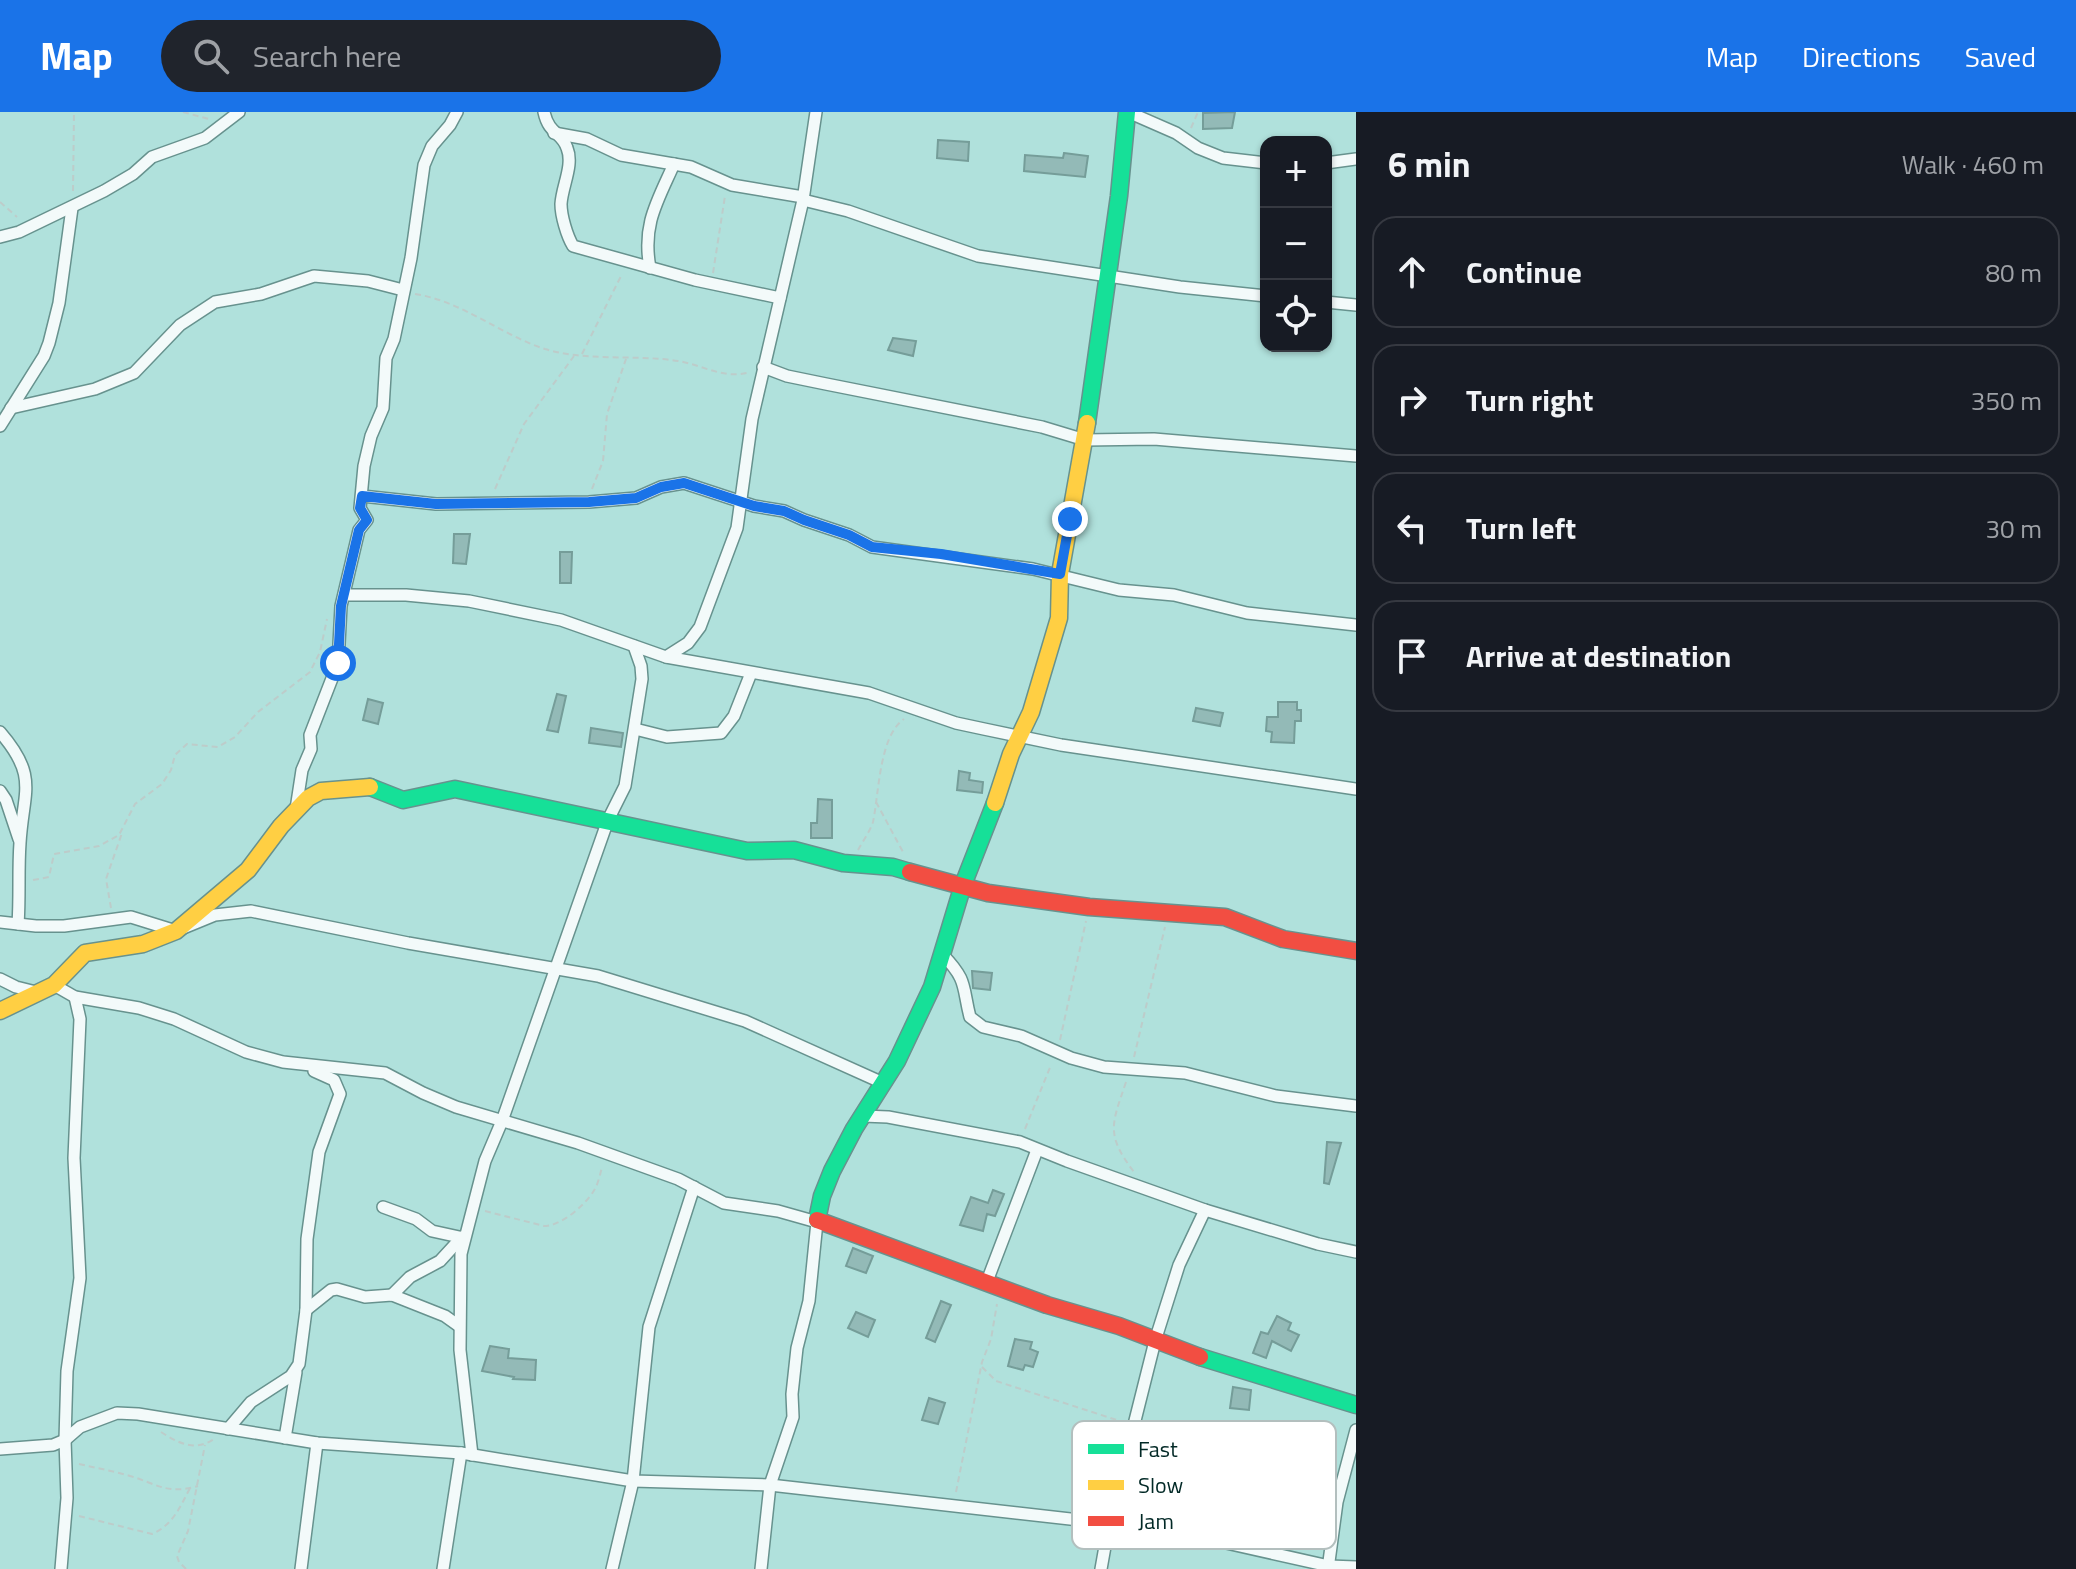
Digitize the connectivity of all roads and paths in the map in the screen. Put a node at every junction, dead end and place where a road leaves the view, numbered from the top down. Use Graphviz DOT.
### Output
graph roads {
  1 [pos="74,112"];
  2 [pos="183,112"];
  3 [pos="239,112"];
  4 [pos="457,112"];
  5 [pos="544,112"];
  6 [pos="816,112"];
  7 [pos="1128,112"];
  8 [pos="1198,112"];
  9 [pos="225,122"];
  10 [pos="552,132"];
  11 [pos="1186,140"];
  12 [pos="1356,159"];
  13 [pos="1260,162"];
  14 [pos="1332,162"];
  15 [pos="674,164"];
  16 [pos="727,183"];
  17 [pos="803,199"];
  18 [pos="0,202"];
  19 [pos="72,208"];
  20 [pos="28,227"];
  21 [pos="0,237"];
  22 [pos="628,262"];
  23 [pos="650,268"];
  24 [pos="1107,276"];
  25 [pos="712,283"];
  26 [pos="403,290"];
  27 [pos="1260,295"];
  28 [pos="780,298"];
  29 [pos="1332,303"];
  30 [pos="1356,305"];
  31 [pos="574,356"];
  32 [pos="581,357"];
  33 [pos="626,359"];
  34 [pos="763,367"];
  35 [pos="11,408"];
  36 [pos="0,426"];
  37 [pos="1085,440"];
  38 [pos="1356,456"];
  39 [pos="362,496"];
  40 [pos="741,500"];
  41 [pos="490,502"];
  42 [pos="589,502"];
  43 [pos="1060,574"];
  44 [pos="343,599"];
  45 [pos="1356,625"];
  46 [pos="634,646"];
  47 [pos="666,657"];
  48 [pos="751,673"];
  49 [pos="918,710"];
  50 [pos="635,729"];
  51 [pos="0,732"];
  52 [pos="1019,736"];
  53 [pos="1356,789"];
  54 [pos="0,791"];
  55 [pos="875,801"];
  56 [pos="296,810"];
  57 [pos="608,820"];
  58 [pos="123,828"];
  59 [pos="20,842"];
  60 [pos="850,863"];
  61 [pos="909,871"];
  62 [pos="20,882"];
  63 [pos="963,885"];
  64 [pos="1089,907"];
  65 [pos="1174,913"];
  66 [pos="112,918"];
  67 [pos="0,922"];
  68 [pos="18,924"];
  69 [pos="176,931"];
  70 [pos="1356,951"];
  71 [pos="943,955"];
  72 [pos="554,969"];
  73 [pos="0,979"];
  74 [pos="47,989"];
  75 [pos="75,997"];
  76 [pos="0,1011"];
  77 [pos="1057,1051"];
  78 [pos="283,1062"];
  79 [pos="1130,1069"];
  80 [pos="883,1083"];
  81 [pos="1356,1106"];
  82 [pos="863,1116"];
  83 [pos="502,1121"];
  84 [pos="1020,1142"];
  85 [pos="1037,1150"];
  86 [pos="605,1155"];
  87 [pos="694,1187"];
  88 [pos="1148,1189"];
  89 [pos="383,1207"];
  90 [pos="1205,1210"];
  91 [pos="472,1211"];
  92 [pos="817,1222"];
  93 [pos="463,1237"];
  94 [pos="1356,1252"];
  95 [pos="993,1286"];
  96 [pos="392,1295"];
  97 [pos="306,1310"];
  98 [pos="459,1326"];
  99 [pos="1155,1341"];
  100 [pos="981,1367"];
  101 [pos="297,1368"];
  102 [pos="1356,1405"];
  103 [pos="1121,1421"];
  104 [pos="1134,1421"];
  105 [pos="228,1429"];
  106 [pos="1356,1430"];
  107 [pos="285,1438"];
  108 [pos="65,1440"];
  109 [pos="317,1443"];
  110 [pos="205,1445"];
  111 [pos="0,1449"];
  112 [pos="467,1454"];
  113 [pos="67,1462"];
  114 [pos="633,1481"];
  115 [pos="770,1485"];
  116 [pos="198,1486"];
  117 [pos="190,1488"];
  118 [pos="953,1505"];
  119 [pos="1336,1509"];
  120 [pos="67,1513"];
  121 [pos="1072,1519"];
  122 [pos="1105,1549"];
  123 [pos="1251,1549"];
  124 [pos="1328,1567"];
  125 [pos="1356,1567"];
  126 [pos="61,1569"];
  127 [pos="186,1569"];
  128 [pos="301,1569"];
  129 [pos="443,1569"];
  130 [pos="612,1569"];
  131 [pos="761,1569"];
  132 [pos="1101,1569"];
  1 -- 19 [label="path"];
  2 -- 9 [label="path"];
  3 -- 9 [label="street"];
  4 -- 26 [label="street"];
  5 -- 10 [label="street"];
  6 -- 17 [label="street"];
  7 -- 11 [label="street"];
  7 -- 24 [label="street"];
  8 -- 11 [label="path"];
  9 -- 19 [label="street"];
  10 -- 15 [label="street"];
  10 -- 22 [label="street"];
  11 -- 13 [label="street"];
  12 -- 14 [label="street"];
  15 -- 16 [label="street"];
  15 -- 23 [label="street"];
  16 -- 17 [label="street"];
  16 -- 25 [label="path"];
  17 -- 24 [label="street"];
  17 -- 28 [label="street"];
  18 -- 20 [label="path"];
  19 -- 20 [label="street"];
  19 -- 35 [label="street"];
  20 -- 21 [label="street"];
  22 -- 23 [label="street"];
  22 -- 32 [label="path"];
  23 -- 25 [label="street"];
  24 -- 27 [label="street"];
  24 -- 37 [label="street"];
  25 -- 28 [label="street"];
  26 -- 31 [label="path"];
  26 -- 35 [label="street"];
  26 -- 39 [label="street"];
  28 -- 34 [label="street"];
  29 -- 30 [label="street"];
  31 -- 32 [label="path"];
  31 -- 41 [label="path"];
  32 -- 33 [label="path"];
  33 -- 34 [label="path"];
  33 -- 42 [label="path"];
  34 -- 37 [label="street"];
  34 -- 40 [label="street"];
  35 -- 36 [label="street"];
  37 -- 38 [label="street"];
  37 -- 43 [label="street"];
  39 -- 41 [label="street"];
  39 -- 44 [label="street"];
  40 -- 42 [label="street"];
  40 -- 43 [label="street"];
  40 -- 47 [label="street"];
  41 -- 42 [label="street"];
  43 -- 45 [label="street"];
  43 -- 52 [label="street"];
  44 -- 46 [label="street"];
  44 -- 56 [label="street"];
  44 -- 58 [label="path"];
  46 -- 47 [label="street"];
  46 -- 50 [label="street"];
  47 -- 48 [label="street"];
  48 -- 49 [label="street"];
  48 -- 50 [label="street"];
  49 -- 52 [label="street"];
  49 -- 55 [label="path"];
  50 -- 57 [label="street"];
  51 -- 59 [label="street"];
  52 -- 53 [label="street"];
  52 -- 63 [label="street"];
  54 -- 59 [label="street"];
  55 -- 60 [label="path"];
  55 -- 61 [label="path"];
  56 -- 57 [label="street"];
  56 -- 69 [label="street"];
  57 -- 60 [label="street"];
  57 -- 72 [label="street"];
  58 -- 62 [label="path"];
  58 -- 66 [label="path"];
  59 -- 62 [label="street"];
  60 -- 61 [label="street"];
  61 -- 63 [label="street"];
  62 -- 68 [label="street"];
  63 -- 64 [label="street"];
  63 -- 71 [label="street"];
  64 -- 65 [label="street"];
  64 -- 77 [label="path"];
  65 -- 70 [label="street"];
  65 -- 79 [label="path"];
  66 -- 68 [label="street"];
  66 -- 69 [label="street"];
  67 -- 68 [label="street"];
  69 -- 72 [label="street"];
  69 -- 74 [label="street"];
  71 -- 77 [label="street"];
  71 -- 80 [label="street"];
  72 -- 80 [label="street"];
  72 -- 83 [label="street"];
  73 -- 74 [label="street"];
  74 -- 75 [label="street"];
  74 -- 76 [label="street"];
  75 -- 78 [label="street"];
  75 -- 108 [label="street"];
  77 -- 79 [label="street"];
  77 -- 84 [label="path"];
  78 -- 83 [label="street"];
  78 -- 97 [label="street"];
  79 -- 81 [label="street"];
  79 -- 88 [label="path"];
  80 -- 82 [label="street"];
  82 -- 84 [label="street"];
  82 -- 92 [label="street"];
  83 -- 86 [label="street"];
  83 -- 91 [label="street"];
  84 -- 85 [label="street"];
  85 -- 88 [label="street"];
  85 -- 95 [label="street"];
  86 -- 87 [label="street"];
  86 -- 91 [label="path"];
  87 -- 92 [label="street"];
  87 -- 114 [label="street"];
  88 -- 90 [label="street"];
  89 -- 93 [label="street"];
  90 -- 94 [label="street"];
  90 -- 99 [label="street"];
  91 -- 93 [label="street"];
  92 -- 95 [label="street"];
  92 -- 115 [label="street"];
  93 -- 96 [label="street"];
  93 -- 98 [label="street"];
  95 -- 99 [label="street"];
  95 -- 100 [label="path"];
  96 -- 97 [label="street"];
  96 -- 98 [label="street"];
  97 -- 101 [label="street"];
  98 -- 112 [label="street"];
  99 -- 102 [label="street"];
  99 -- 104 [label="street"];
  100 -- 103 [label="path"];
  100 -- 118 [label="path"];
  101 -- 105 [label="street"];
  101 -- 107 [label="street"];
  105 -- 107 [label="street"];
  105 -- 108 [label="street"];
  106 -- 119 [label="street"];
  107 -- 109 [label="street"];
  108 -- 111 [label="street"];
  108 -- 113 [label="street"];
  109 -- 112 [label="street"];
  109 -- 128 [label="street"];
  110 -- 116 [label="path"];
  112 -- 114 [label="street"];
  112 -- 129 [label="street"];
  113 -- 117 [label="path"];
  113 -- 120 [label="street"];
  114 -- 115 [label="street"];
  114 -- 130 [label="street"];
  115 -- 118 [label="street"];
  115 -- 131 [label="street"];
  116 -- 117 [label="path"];
  116 -- 127 [label="path"];
  117 -- 120 [label="path"];
  118 -- 121 [label="street"];
  120 -- 126 [label="street"];
  122 -- 132 [label="street"];
  123 -- 124 [label="street"];
  124 -- 125 [label="street"];
}
